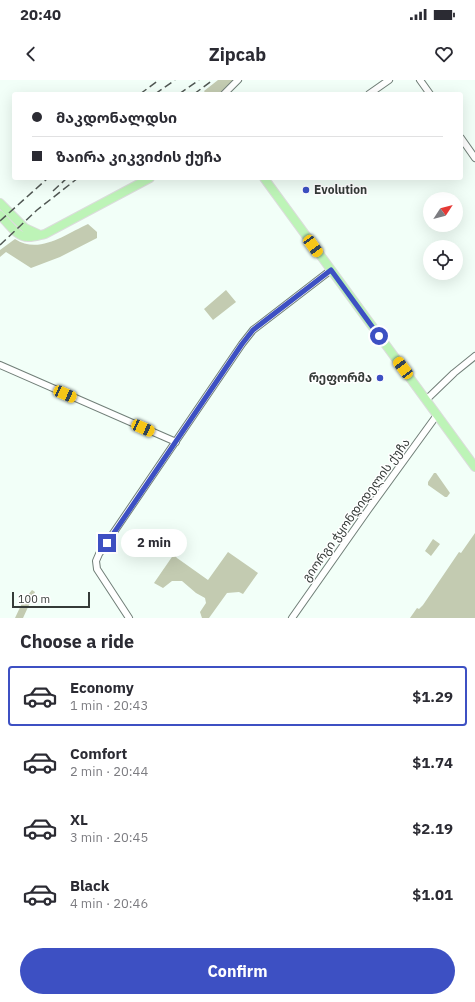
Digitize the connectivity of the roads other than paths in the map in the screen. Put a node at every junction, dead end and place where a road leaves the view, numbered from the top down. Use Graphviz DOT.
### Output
graph roads {
  1 [pos="238,80"];
  2 [pos="389,80"];
  3 [pos="420,80"];
  4 [pos="226,92"];
  5 [pos="373,92"];
  6 [pos="429,92"];
  7 [pos="463,141"];
  8 [pos="475,158"];
  9 [pos="146,180"];
  10 [pos="265,180"];
  11 [pos="0,203"];
  12 [pos="0,215"];
  13 [pos="39,235"];
  14 [pos="331,270"];
  15 [pos="475,356"];
  16 [pos="0,365"];
  17 [pos="426,400"];
  18 [pos="437,415"];
  19 [pos="176,442"];
  20 [pos="475,467"];
  21 [pos="129,618"];
  22 [pos="292,618"];
  1 -- 4 [label="street"];
  2 -- 5 [label="street"];
  3 -- 6 [label="street"];
  7 -- 8 [label="street"];
  9 -- 13 [label="main road"];
  10 -- 14 [label="main road"];
  11 -- 13 [label="main road"];
  12 -- 13 [label="main road"];
  14 -- 17 [label="main road"];
  14 -- 19 [label="street"];
  15 -- 17 [label="street"];
  16 -- 19 [label="street"];
  17 -- 18 [label="main road"];
  18 -- 20 [label="main road"];
  18 -- 22 [label="street, გიორგი ჭყონდიდელის ქუჩა"];
  19 -- 21 [label="street"];
}
